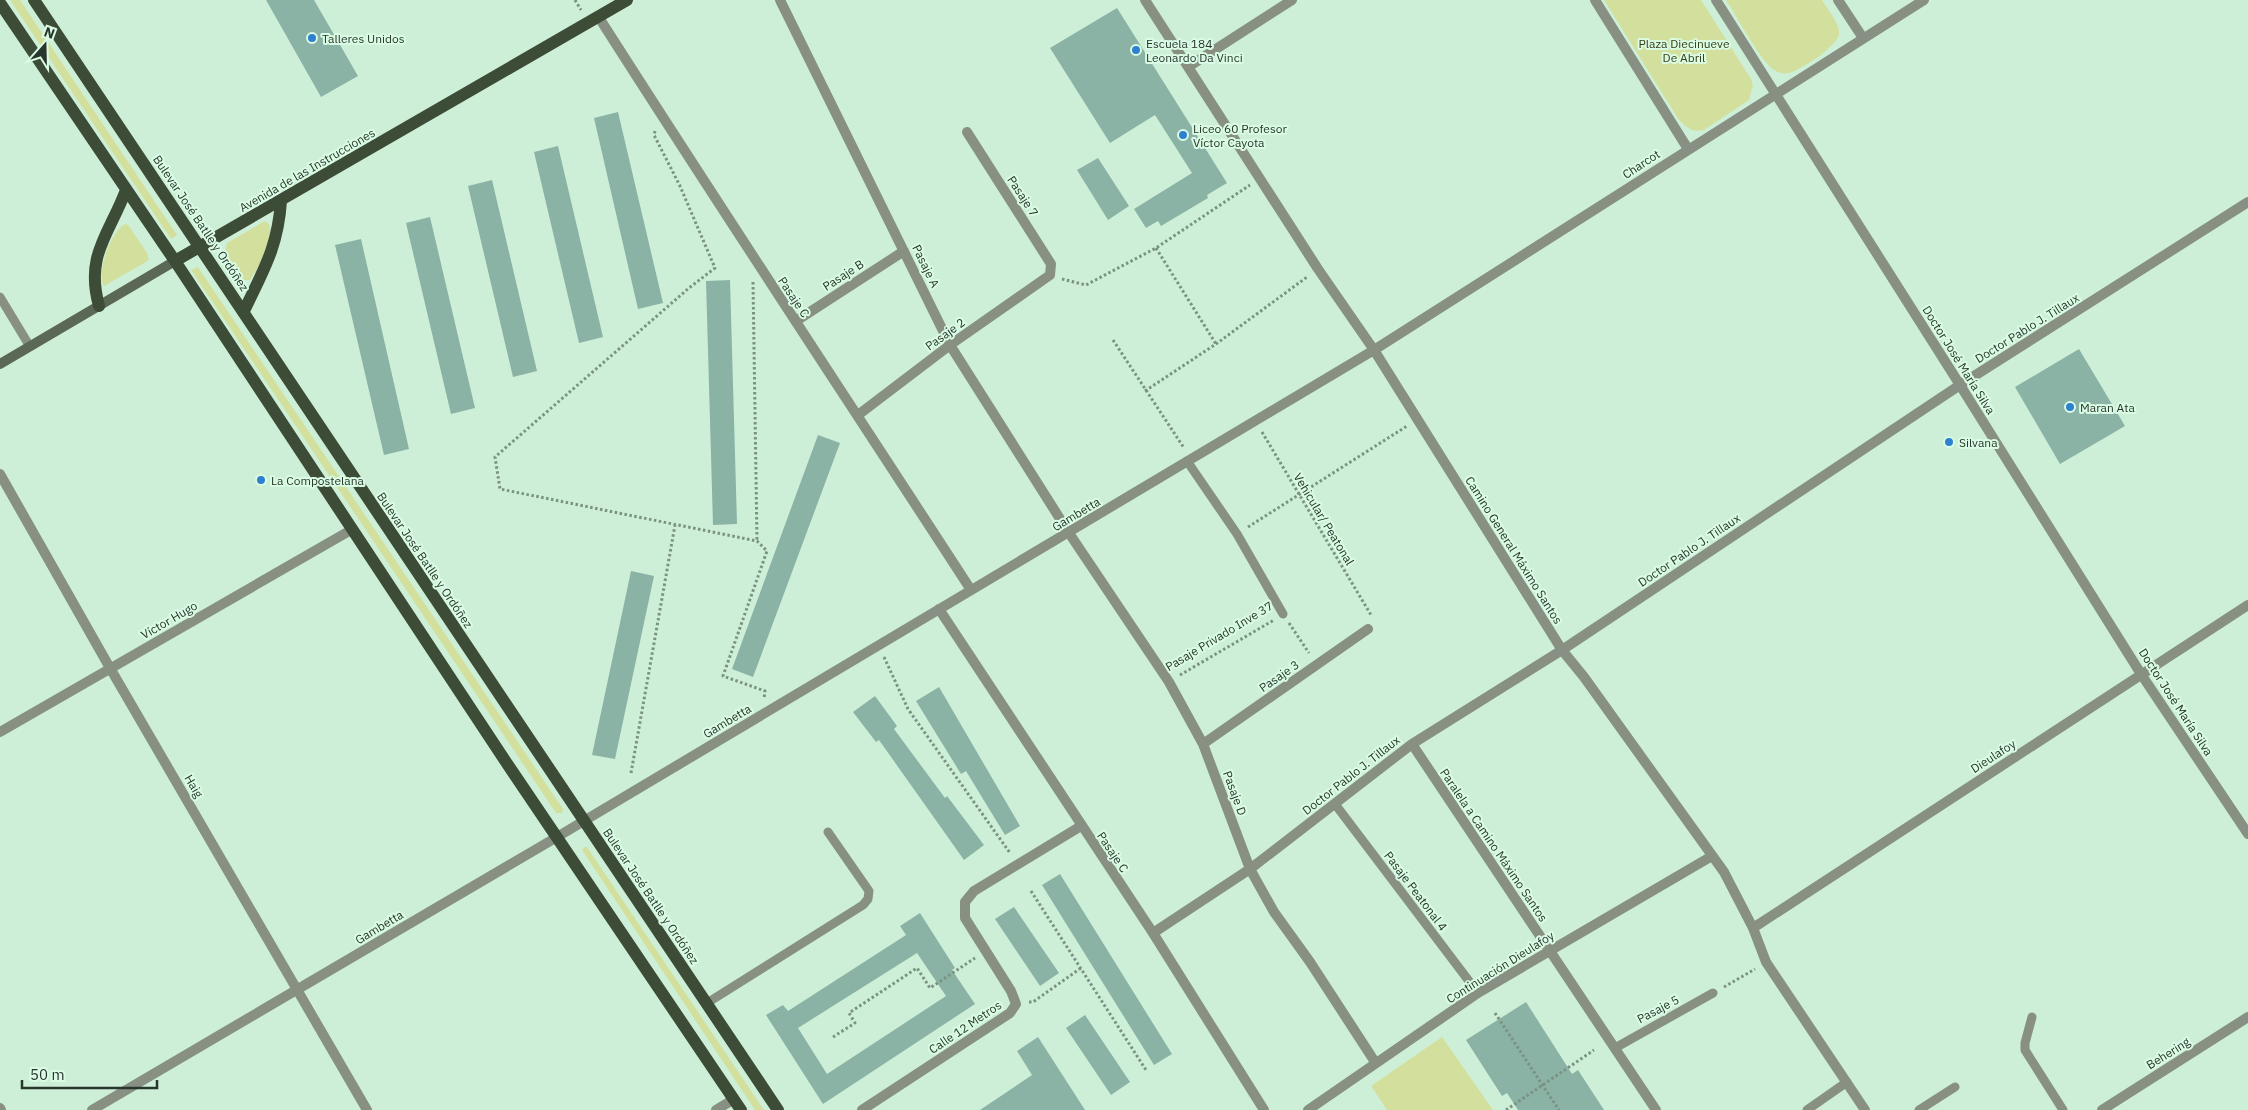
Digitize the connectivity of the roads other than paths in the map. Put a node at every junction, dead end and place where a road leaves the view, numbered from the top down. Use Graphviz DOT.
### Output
graph roads {
  1 [pos="34,0"];
  2 [pos="627,0"];
  3 [pos="780,0"];
  4 [pos="1144,0"];
  5 [pos="1292,0"];
  6 [pos="1595,0"];
  7 [pos="1716,0"];
  8 [pos="1838,0"];
  9 [pos="1924,0"];
  10 [pos="0,3"];
  11 [pos="598,16"];
  12 [pos="1863,38"];
  13 [pos="1188,67"];
  14 [pos="1775,94"];
  15 [pos="967,132"];
  16 [pos="1688,149"];
  17 [pos="126,190"];
  18 [pos="281,201"];
  19 [pos="2248,202"];
  20 [pos="200,247"];
  21 [pos="904,250"];
  22 [pos="175,261"];
  23 [pos="1050,275"];
  24 [pos="0,297"];
  25 [pos="99,306"];
  26 [pos="244,311"];
  27 [pos="796,321"];
  28 [pos="30,345"];
  29 [pos="950,345"];
  30 [pos="1374,350"];
  31 [pos="0,364"];
  32 [pos="1960,385"];
  33 [pos="858,415"];
  34 [pos="1189,460"];
  35 [pos="0,474"];
  36 [pos="351,530"];
  37 [pos="1069,533"];
  38 [pos="971,590"];
  39 [pos="2248,605"];
  40 [pos="939,609"];
  41 [pos="1283,614"];
  42 [pos="1368,628"];
  43 [pos="1562,650"];
  44 [pos="110,668"];
  45 [pos="2141,674"];
  46 [pos="0,732"];
  47 [pos="1203,744"];
  48 [pos="1412,744"];
  49 [pos="1335,804"];
  50 [pos="584,821"];
  51 [pos="1081,826"];
  52 [pos="828,832"];
  53 [pos="2248,834"];
  54 [pos="557,837"];
  55 [pos="1712,856"];
  56 [pos="1250,868"];
  57 [pos="1753,928"];
  58 [pos="1153,933"];
  59 [pos="1550,950"];
  60 [pos="298,990"];
  61 [pos="1478,993"];
  62 [pos="1713,993"];
  63 [pos="707,1003"];
  64 [pos="2032,1017"];
  65 [pos="2248,1017"];
  66 [pos="1614,1048"];
  67 [pos="1375,1062"];
  68 [pos="1847,1082"];
  69 [pos="1955,1086"];
  70 [pos="738,1105"];
  71 [pos="92,1110"];
  72 [pos="367,1110"];
  73 [pos="716,1110"];
  74 [pos="778,1110"];
  75 [pos="862,1110"];
  76 [pos="1264,1110"];
  77 [pos="1308,1110"];
  78 [pos="1656,1110"];
  79 [pos="1807,1110"];
  80 [pos="1865,1110"];
  81 [pos="1919,1110"];
  82 [pos="2063,1110"];
  83 [pos="2102,1110"];
  1 -- 20 [label="main road, Bulevar José Batlle y Ordóñez"];
  2 -- 11 [label="main road, Avenida de las Instrucciones"];
  3 -- 21 [label="street, Pasaje A"];
  4 -- 13 [label="street, Camino General Máximo Santos"];
  5 -- 13 [label="street"];
  6 -- 16 [label="street"];
  7 -- 14 [label="street, Doctor José María Silva"];
  8 -- 12 [label="street"];
  9 -- 12 [label="street, Charcot"];
  10 -- 17 [label="main road"];
  11 -- 18 [label="main road, Avenida de las Instrucciones"];
  11 -- 27 [label="street, Pasaje C"];
  12 -- 14 [label="street, Charcot"];
  13 -- 30 [label="street, Camino General Máximo Santos"];
  14 -- 16 [label="street, Charcot"];
  14 -- 32 [label="street, Doctor José María Silva"];
  15 -- 23 [label="street, Pasaje 7"];
  16 -- 30 [label="street, Charcot"];
  17 -- 22 [label="main road"];
  17 -- 25 [label="main road"];
  18 -- 20 [label="main road, Avenida de las Instrucciones"];
  18 -- 26 [label="main road"];
  19 -- 32 [label="street, Doctor Pablo J. Tillaux"];
  20 -- 22 [label="main road, Avenida de las Instrucciones"];
  20 -- 26 [label="main road, Bulevar José Batlle y Ordóñez"];
  21 -- 27 [label="street, Pasaje B"];
  21 -- 29 [label="street, Pasaje A"];
  22 -- 25 [label="main road, Avenida de las Instrucciones"];
  22 -- 36 [label="main road"];
  23 -- 29 [label="street, Pasaje 2"];
  24 -- 28 [label="lane"];
  25 -- 28 [label="main road, Avenida de las Instrucciones"];
  26 -- 50 [label="main road, Bulevar José Batlle y Ordóñez"];
  27 -- 33 [label="street, Pasaje C"];
  28 -- 31 [label="main road, Avenida de las Instrucciones"];
  29 -- 33 [label="street, Pasaje 2"];
  29 -- 37 [label="street, Pasaje A"];
  30 -- 34 [label="street, Gambetta"];
  30 -- 43 [label="street, Camino General Máximo Santos"];
  32 -- 43 [label="street, Doctor Pablo J. Tillaux"];
  32 -- 45 [label="street, Doctor José María Silva"];
  33 -- 38 [label="street, Pasaje C"];
  34 -- 37 [label="street, Gambetta"];
  34 -- 41 [label="lane, Pasaje Privado Inve 37"];
  35 -- 44 [label="street, Haig"];
  36 -- 44 [label="street, Víctor Hugo"];
  36 -- 54 [label="main road"];
  37 -- 38 [label="street, Gambetta"];
  37 -- 47 [label="street, Pasaje D"];
  38 -- 40 [label="street, Gambetta"];
  39 -- 45 [label="street, Dieulafoy"];
  40 -- 50 [label="street, Gambetta"];
  40 -- 51 [label="street, Pasaje C"];
  42 -- 47 [label="street, Pasaje 3"];
  43 -- 48 [label="street, Doctor Pablo J. Tillaux"];
  43 -- 55 [label="street, Camino General Máximo Santos"];
  44 -- 46 [label="street, Víctor Hugo"];
  44 -- 60 [label="street, Haig"];
  45 -- 53 [label="street, Doctor José María Silva"];
  45 -- 57 [label="street, Dieulafoy"];
  47 -- 56 [label="street, Pasaje D"];
  48 -- 49 [label="street, Doctor Pablo J. Tillaux"];
  48 -- 59 [label="street, Paralela a Camino Máximo Santos"];
  49 -- 56 [label="street, Doctor Pablo J. Tillaux"];
  49 -- 61 [label="lane, Pasaje Peatonal 4"];
  50 -- 54 [label="street, Gambetta"];
  50 -- 63 [label="main road, Bulevar José Batlle y Ordóñez"];
  51 -- 58 [label="street, Pasaje C"];
  51 -- 75 [label="street, Calle 12 Metros"];
  52 -- 63 [label="lane"];
  54 -- 60 [label="street, Gambetta"];
  54 -- 70 [label="main road"];
  55 -- 57 [label="street, Camino General Máximo Santos"];
  55 -- 59 [label="street, Continuación Dieulafoy"];
  56 -- 58 [label="street, Doctor Pablo J. Tillaux"];
  56 -- 67 [label="street, Pasaje D"];
  57 -- 68 [label="street, Camino General Máximo Santos"];
  58 -- 76 [label="street, Pasaje C"];
  59 -- 61 [label="street, Continuación Dieulafoy"];
  59 -- 66 [label="street, Paralela a Camino Máximo Santos"];
  60 -- 71 [label="street, Gambetta"];
  60 -- 72 [label="street, Haig"];
  61 -- 67 [label="street, Continuación Dieulafoy"];
  62 -- 66 [label="lane, Pasaje 5"];
  63 -- 74 [label="main road, Bulevar José Batlle y Ordóñez"];
  64 -- 82 [label="lane"];
  65 -- 83 [label="street, Behering"];
  66 -- 78 [label="street, Paralela a Camino Máximo Santos"];
  67 -- 77 [label="street, Continuación Dieulafoy"];
  68 -- 79 [label="lane"];
  68 -- 80 [label="street, Camino General Máximo Santos"];
  69 -- 81 [label="lane"];
  70 -- 73 [label="street"];
}
